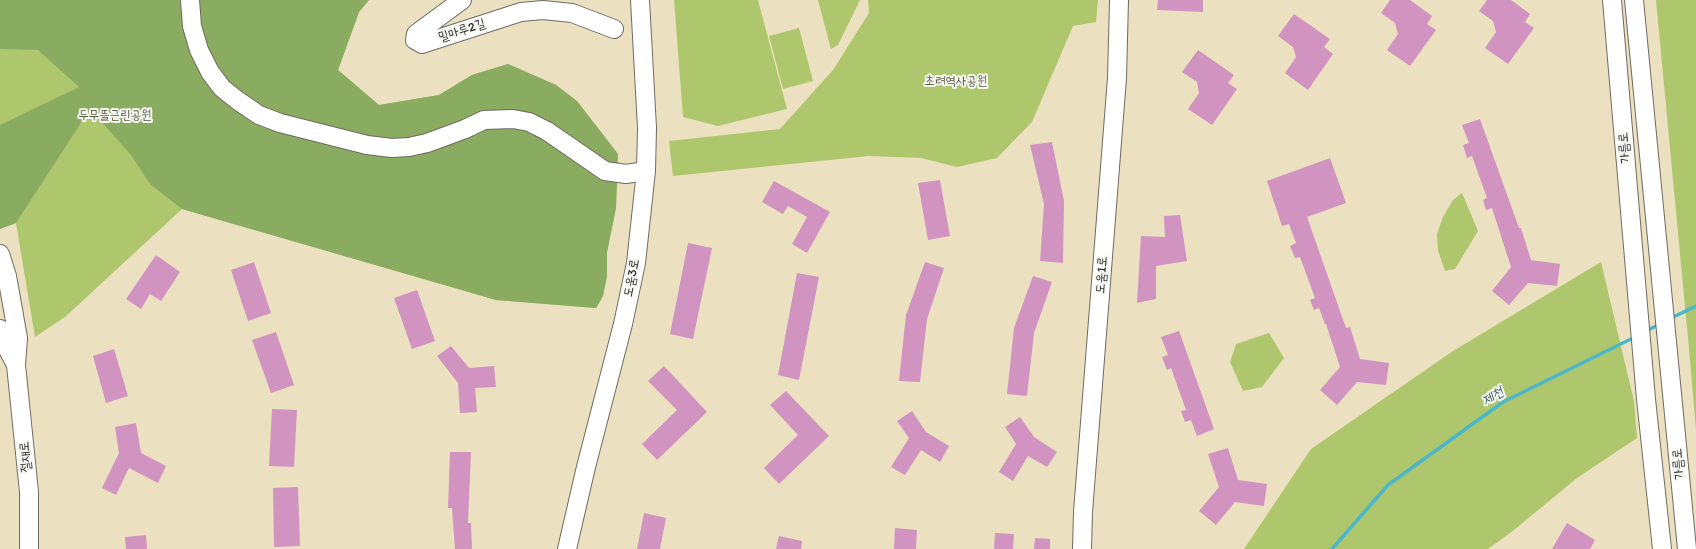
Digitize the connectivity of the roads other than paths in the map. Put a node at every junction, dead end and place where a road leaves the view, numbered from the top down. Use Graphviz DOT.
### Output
graph roads {
  1 [pos="190,0"];
  2 [pos="462,0"];
  3 [pos="640,0"];
  4 [pos="1119,0"];
  5 [pos="1612,0"];
  6 [pos="1634,0"];
  7 [pos="571,6"];
  8 [pos="614,29"];
  9 [pos="646,171"];
  10 [pos="0,254"];
  11 [pos="0,329"];
  12 [pos="16,365"];
  13 [pos="29,549"];
  14 [pos="567,549"];
  15 [pos="1082,549"];
  16 [pos="1662,549"];
  17 [pos="1687,549"];
  1 -- 9 [label="street"];
  2 -- 7 [label="street, 밀마루2길"];
  3 -- 9 [label="street, 도움3로"];
  4 -- 15 [label="street, 도움1로"];
  5 -- 16 [label="street, 가름로"];
  6 -- 17 [label="street, 가름로"];
  7 -- 8 [label="street, 밀마루2길"];
  9 -- 14 [label="street, 도움3로"];
  10 -- 12 [label="street, 절재로"];
  11 -- 12 [label="street, 절재로"];
  12 -- 13 [label="street, 절재로"];
}
